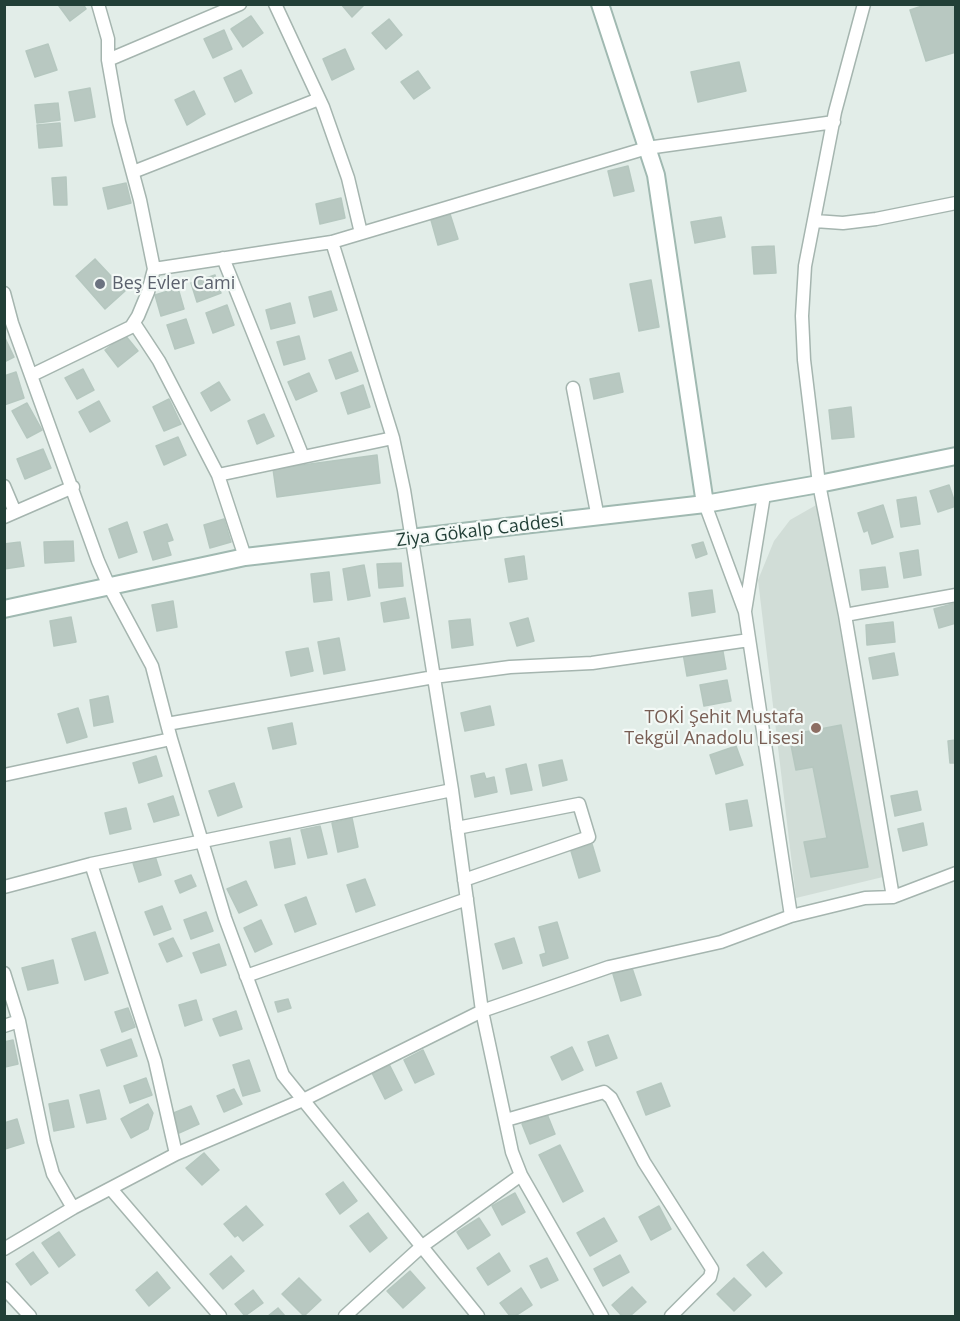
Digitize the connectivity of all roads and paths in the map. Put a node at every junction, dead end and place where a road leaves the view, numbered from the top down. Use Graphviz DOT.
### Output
graph roads {
  1 [pos="98,4"];
  2 [pos="240,4"];
  3 [pos="275,4"];
  4 [pos="600,4"];
  5 [pos="864,4"];
  6 [pos="108,60"];
  7 [pos="319,99"];
  8 [pos="834,122"];
  9 [pos="647,148"];
  10 [pos="133,172"];
  11 [pos="956,203"];
  12 [pos="815,222"];
  13 [pos="361,233"];
  14 [pos="332,242"];
  15 [pos="223,258"];
  16 [pos="154,269"];
  17 [pos="4,293"];
  18 [pos="134,323"];
  19 [pos="32,375"];
  20 [pos="573,388"];
  21 [pos="393,438"];
  22 [pos="956,456"];
  23 [pos="303,457"];
  24 [pos="218,476"];
  25 [pos="819,484"];
  26 [pos="4,486"];
  27 [pos="73,487"];
  28 [pos="764,495"];
  29 [pos="705,504"];
  30 [pos="10,514"];
  31 [pos="598,518"];
  32 [pos="412,539"];
  33 [pos="245,557"];
  34 [pos="108,586"];
  35 [pos="956,595"];
  36 [pos="4,609"];
  37 [pos="745,612"];
  38 [pos="845,615"];
  39 [pos="749,640"];
  40 [pos="434,677"];
  41 [pos="167,724"];
  42 [pos="171,739"];
  43 [pos="4,775"];
  44 [pos="452,790"];
  45 [pos="457,828"];
  46 [pos="204,843"];
  47 [pos="91,864"];
  48 [pos="956,873"];
  49 [pos="464,880"];
  50 [pos="4,887"];
  51 [pos="893,897"];
  52 [pos="467,899"];
  53 [pos="791,916"];
  54 [pos="4,973"];
  55 [pos="246,976"];
  56 [pos="482,1011"];
  57 [pos="20,1021"];
  58 [pos="4,1026"];
  59 [pos="303,1100"];
  60 [pos="506,1120"];
  61 [pos="176,1154"];
  62 [pos="521,1175"];
  63 [pos="111,1189"];
  64 [pos="73,1208"];
  65 [pos="421,1247"];
  66 [pos="4,1249"];
  67 [pos="4,1288"];
  68 [pos="30,1317"];
  69 [pos="220,1317"];
  70 [pos="345,1317"];
  71 [pos="478,1317"];
  72 [pos="602,1317"];
  73 [pos="671,1317"];
  1 -- 6 [label="street"];
  2 -- 6 [label="street"];
  3 -- 7 [label="street"];
  4 -- 9 [label="street"];
  5 -- 8 [label="street"];
  6 -- 10 [label="street"];
  7 -- 10 [label="street"];
  7 -- 13 [label="street"];
  8 -- 9 [label="street"];
  8 -- 12 [label="street"];
  9 -- 13 [label="street"];
  9 -- 29 [label="street"];
  10 -- 16 [label="street"];
  11 -- 12 [label="street"];
  12 -- 25 [label="street"];
  13 -- 14 [label="street"];
  14 -- 15 [label="street"];
  14 -- 21 [label="street"];
  15 -- 16 [label="street"];
  15 -- 23 [label="street"];
  16 -- 18 [label="street"];
  17 -- 19 [label="street"];
  18 -- 19 [label="street"];
  18 -- 24 [label="street"];
  19 -- 27 [label="street"];
  20 -- 31 [label="street"];
  21 -- 23 [label="street"];
  21 -- 32 [label="street"];
  22 -- 25 [label="street, Ziya Gökalp Caddesi"];
  23 -- 24 [label="street"];
  24 -- 33 [label="street"];
  25 -- 28 [label="street, Ziya Gökalp Caddesi"];
  25 -- 38 [label="street"];
  26 -- 30 [label="street"];
  27 -- 30 [label="street"];
  27 -- 34 [label="street"];
  28 -- 29 [label="street, Ziya Gökalp Caddesi"];
  28 -- 37 [label="street"];
  29 -- 31 [label="street, Ziya Gökalp Caddesi"];
  29 -- 37 [label="street"];
  31 -- 32 [label="street, Ziya Gökalp Caddesi"];
  32 -- 33 [label="street, Ziya Gökalp Caddesi"];
  32 -- 40 [label="street"];
  33 -- 34 [label="street, Ziya Gökalp Caddesi"];
  34 -- 36 [label="street, Ziya Gökalp Caddesi"];
  34 -- 41 [label="street"];
  35 -- 38 [label="street"];
  37 -- 39 [label="street"];
  38 -- 51 [label="street"];
  39 -- 40 [label="street"];
  39 -- 53 [label="street"];
  40 -- 41 [label="street"];
  40 -- 44 [label="street"];
  41 -- 42 [label="street"];
  42 -- 43 [label="street"];
  42 -- 46 [label="street"];
  44 -- 45 [label="street"];
  44 -- 46 [label="street"];
  45 -- 49 [label="street"];
  45 -- 49 [label="street"];
  46 -- 47 [label="street"];
  46 -- 55 [label="street"];
  47 -- 50 [label="street"];
  47 -- 61 [label="street"];
  48 -- 51 [label="street"];
  49 -- 52 [label="street"];
  51 -- 53 [label="street"];
  52 -- 55 [label="street"];
  52 -- 56 [label="street"];
  53 -- 56 [label="street"];
  54 -- 57 [label="street"];
  55 -- 59 [label="street"];
  56 -- 59 [label="street"];
  56 -- 60 [label="street"];
  57 -- 58 [label="street"];
  57 -- 64 [label="street"];
  59 -- 61 [label="street"];
  59 -- 65 [label="street"];
  60 -- 62 [label="street"];
  60 -- 73 [label="street"];
  61 -- 63 [label="street"];
  62 -- 65 [label="street"];
  62 -- 72 [label="street"];
  63 -- 64 [label="street"];
  63 -- 69 [label="street"];
  64 -- 66 [label="street"];
  65 -- 70 [label="street"];
  65 -- 71 [label="street"];
  67 -- 68 [label="street"];
}
